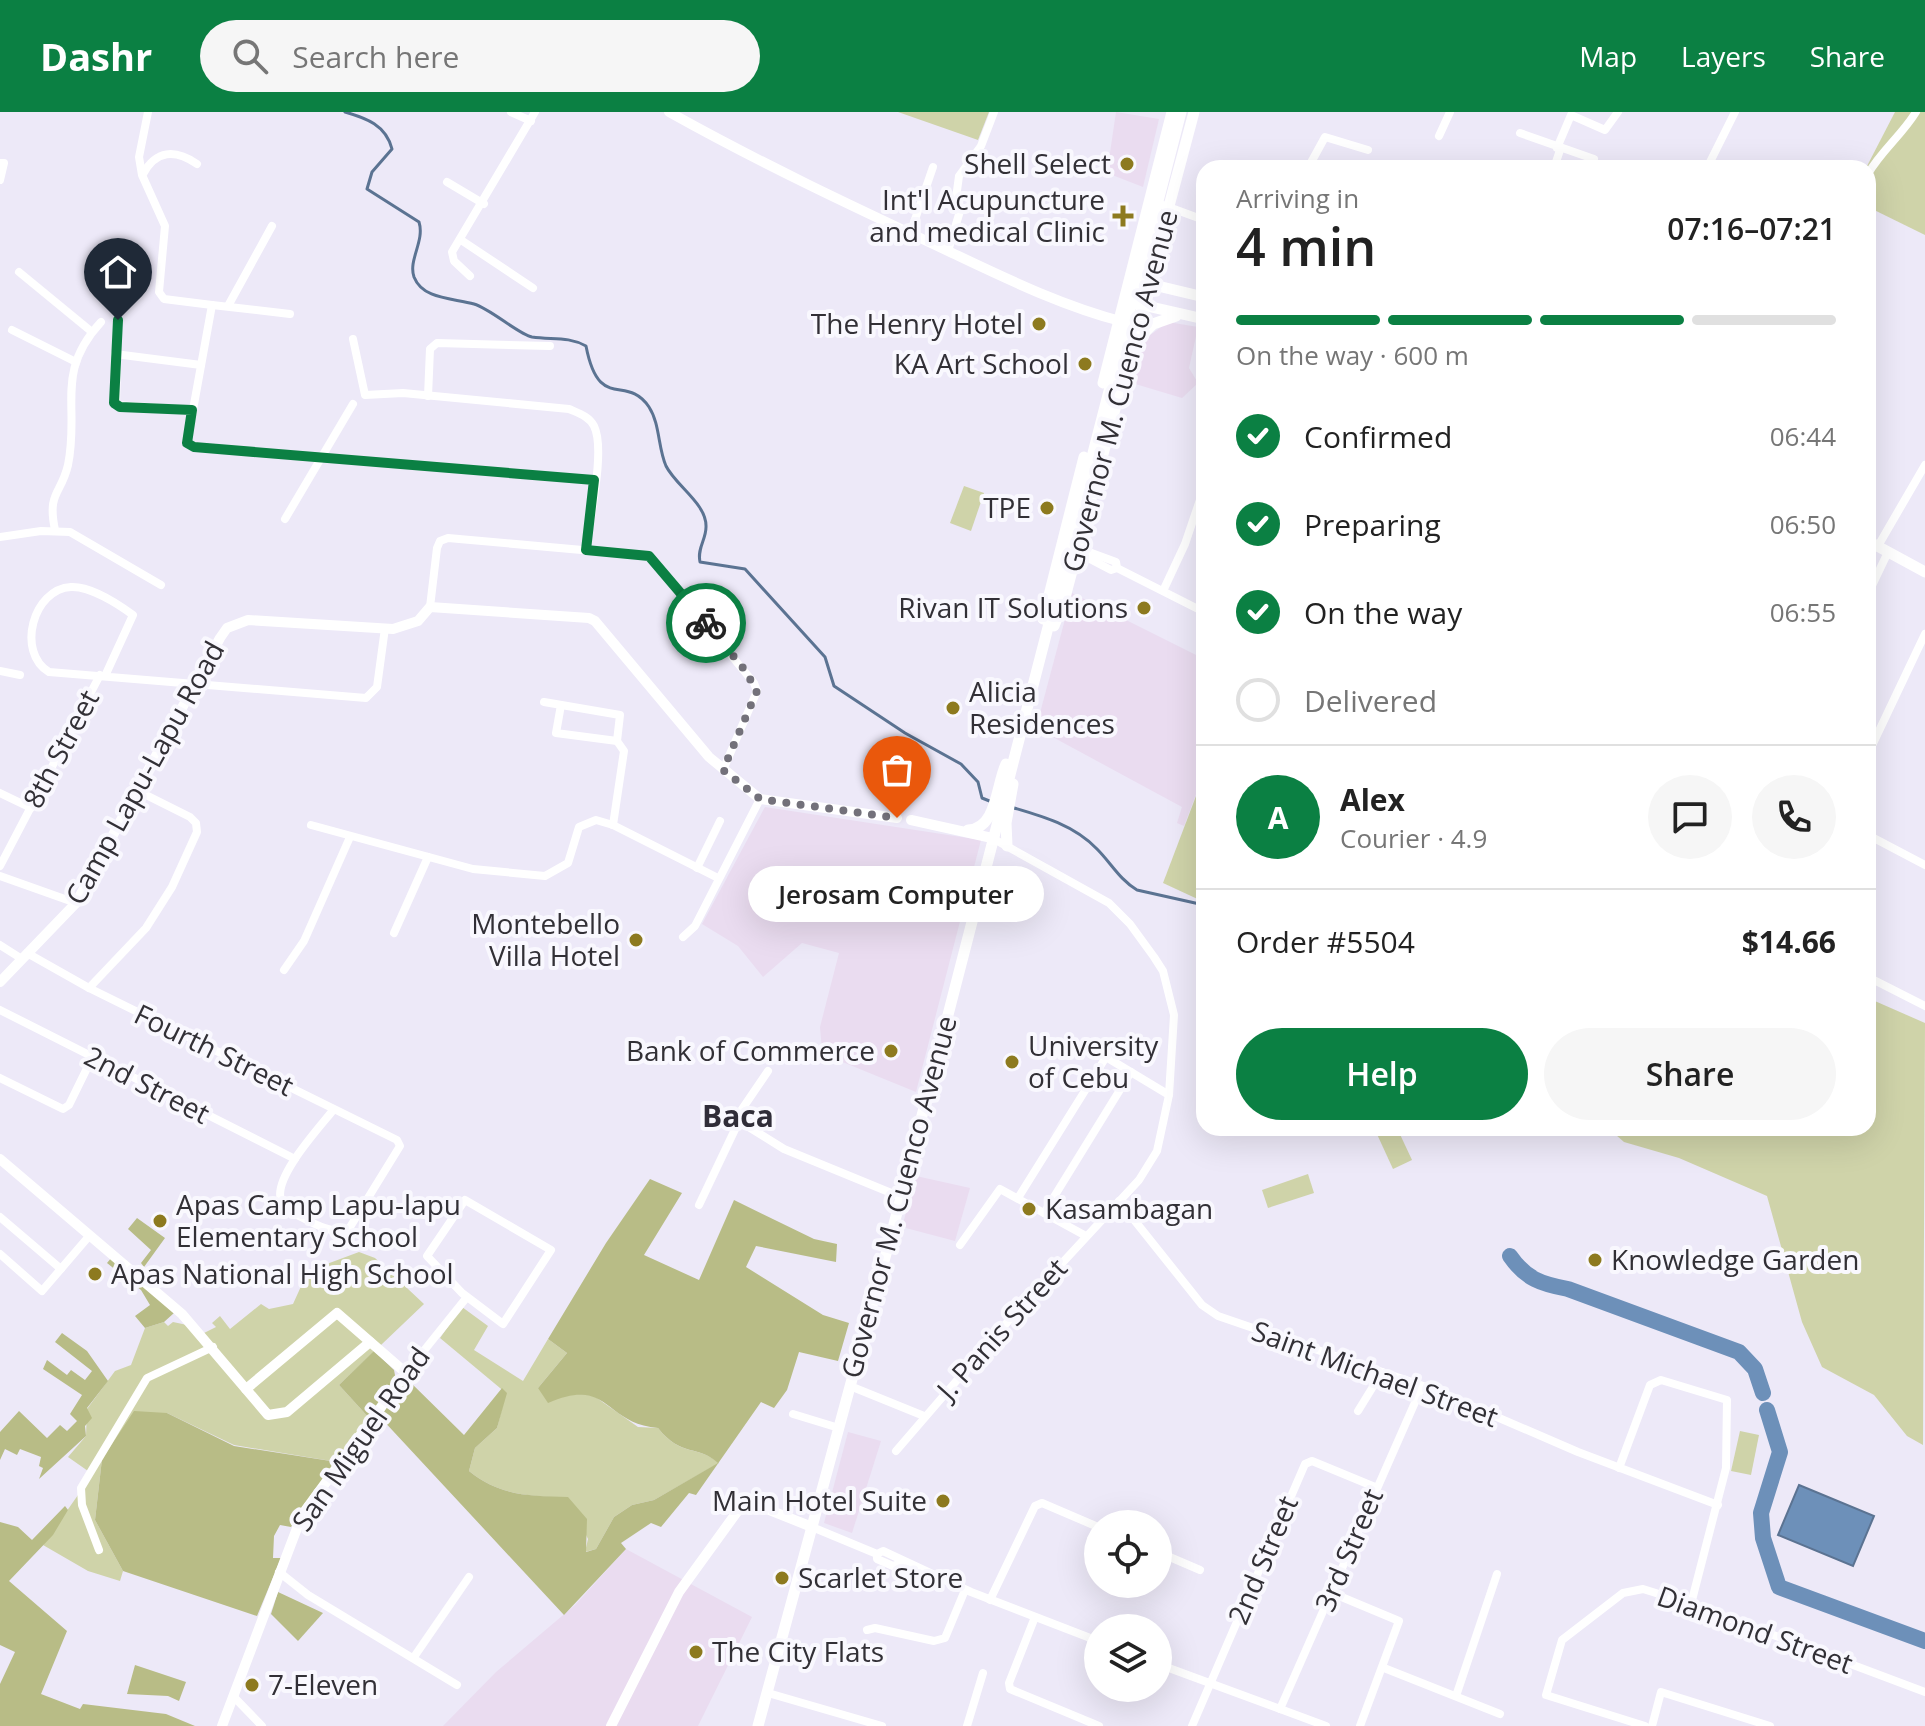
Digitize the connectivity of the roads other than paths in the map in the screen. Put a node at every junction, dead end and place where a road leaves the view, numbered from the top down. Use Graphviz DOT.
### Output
graph roads {
  1 [pos="148,112"];
  2 [pos="511,112"];
  3 [pos="535,112"];
  4 [pos="669,112"];
  5 [pos="994,112"];
  6 [pos="1172,112"];
  7 [pos="1181,112"];
  8 [pos="1194,112"];
  9 [pos="1450,112"];
  10 [pos="1618,112"];
  11 [pos="1735,112"];
  12 [pos="1916,112"];
  13 [pos="531,121"];
  14 [pos="1520,133"];
  15 [pos="1439,136"];
  16 [pos="1558,149"];
  17 [pos="1368,150"];
  18 [pos="1594,159"];
  19 [pos="1312,160"];
  20 [pos="1556,160"];
  21 [pos="1711,160"];
  22 [pos="1876,160"];
  23 [pos="0,163"];
  24 [pos="197,164"];
  25 [pos="933,167"];
  26 [pos="142,175"];
  27 [pos="0,180"];
  28 [pos="447,182"];
  29 [pos="1149,199"];
  30 [pos="484,204"];
  31 [pos="1169,207"];
  32 [pos="1196,217"];
  33 [pos="272,226"];
  34 [pos="910,234"];
  35 [pos="1139,237"];
  36 [pos="461,240"];
  37 [pos="1159,242"];
  38 [pos="948,251"];
  39 [pos="19,272"];
  40 [pos="470,276"];
  41 [pos="1129,279"];
  42 [pos="1148,284"];
  43 [pos="533,288"];
  44 [pos="1196,295"];
  45 [pos="1124,301"];
  46 [pos="212,305"];
  47 [pos="1143,305"];
  48 [pos="228,306"];
  49 [pos="290,314"];
  50 [pos="1185,315"];
  51 [pos="1196,317"];
  52 [pos="118,320"];
  53 [pos="1118,320"];
  54 [pos="101,322"];
  55 [pos="1137,325"];
  56 [pos="12,330"];
  57 [pos="92,332"];
  58 [pos="353,339"];
  59 [pos="550,346"];
  60 [pos="1131,348"];
  61 [pos="115,354"];
  62 [pos="76,362"];
  63 [pos="201,365"];
  64 [pos="428,396"];
  65 [pos="353,404"];
  66 [pos="192,410"];
  67 [pos="1095,414"];
  68 [pos="1112,418"];
  69 [pos="1087,444"];
  70 [pos="1104,449"];
  71 [pos="321,458"];
  72 [pos="1925,465"];
  73 [pos="594,480"];
  74 [pos="1196,512"];
  75 [pos="285,519"];
  76 [pos="55,530"];
  77 [pos="0,537"];
  78 [pos="1878,546"];
  79 [pos="586,550"];
  80 [pos="1084,551"];
  81 [pos="1925,572"];
  82 [pos="161,585"];
  83 [pos="1163,591"];
  84 [pos="430,607"];
  85 [pos="1196,608"];
  86 [pos="385,628"];
  87 [pos="1925,634"];
  88 [pos="1037,667"];
  89 [pos="0,671"];
  90 [pos="20,675"];
  91 [pos="102,676"];
  92 [pos="197,682"];
  93 [pos="544,702"];
  94 [pos="561,705"];
  95 [pos="1023,720"];
  96 [pos="1876,737"];
  97 [pos="617,741"];
  98 [pos="723,770"];
  99 [pos="1007,779"];
  100 [pos="138,791"];
  101 [pos="0,793"];
  102 [pos="760,799"];
  103 [pos="31,808"];
  104 [pos="998,815"];
  105 [pos="897,818"];
  106 [pos="911,820"];
  107 [pos="720,821"];
  108 [pos="311,825"];
  109 [pos="613,825"];
  110 [pos="968,830"];
  111 [pos="350,837"];
  112 [pos="992,838"];
  113 [pos="1876,839"];
  114 [pos="1007,846"];
  115 [pos="428,857"];
  116 [pos="1925,865"];
  117 [pos="0,866"];
  118 [pos="697,868"];
  119 [pos="0,876"];
  120 [pos="718,878"];
  121 [pos="76,903"];
  122 [pos="394,933"];
  123 [pos="683,937"];
  124 [pos="0,945"];
  125 [pos="25,956"];
  126 [pos="284,970"];
  127 [pos="1876,981"];
  128 [pos="0,982"];
  129 [pos="89,988"];
  130 [pos="1925,1006"];
  131 [pos="0,1010"];
  132 [pos="1086,1045"];
  133 [pos="1106,1057"];
  134 [pos="92,1058"];
  135 [pos="768,1071"];
  136 [pos="1131,1072"];
  137 [pos="0,1078"];
  138 [pos="1169,1095"];
  139 [pos="334,1109"];
  140 [pos="739,1121"];
  141 [pos="295,1159"];
  142 [pos="2,1165"];
  143 [pos="901,1197"];
  144 [pos="1018,1198"];
  145 [pos="1119,1201"];
  146 [pos="699,1205"];
  147 [pos="1044,1213"];
  148 [pos="0,1217"];
  149 [pos="90,1235"];
  150 [pos="1086,1236"];
  151 [pos="960,1245"];
  152 [pos="0,1254"];
  153 [pos="61,1269"];
  154 [pos="467,1297"];
  155 [pos="370,1342"];
  156 [pos="213,1347"];
  157 [pos="1382,1372"];
  158 [pos="406,1373"];
  159 [pos="850,1386"];
  160 [pos="246,1389"];
  161 [pos="1420,1391"];
  162 [pos="1358,1411"];
  163 [pos="793,1414"];
  164 [pos="924,1416"];
  165 [pos="839,1428"];
  166 [pos="896,1451"];
  167 [pos="1619,1468"];
  168 [pos="1375,1487"];
  169 [pos="1718,1505"];
  170 [pos="1084,1521"];
  171 [pos="812,1527"];
  172 [pos="99,1550"];
  173 [pos="1172,1558"];
  174 [pos="1200,1570"];
  175 [pos="279,1572"];
  176 [pos="1497,1574"];
  177 [pos="469,1577"];
  178 [pos="965,1590"];
  179 [pos="1332,1593"];
  180 [pos="990,1600"];
  181 [pos="1691,1604"];
  182 [pos="1035,1617"];
  183 [pos="867,1630"];
  184 [pos="1084,1636"];
  185 [pos="414,1657"];
  186 [pos="1384,1668"];
  187 [pos="1172,1669"];
  188 [pos="983,1673"];
  189 [pos="1209,1684"];
  190 [pos="457,1685"];
  191 [pos="1925,1692"];
  192 [pos="768,1693"];
  193 [pos="233,1696"];
  194 [pos="1456,1696"];
  195 [pos="1280,1709"];
  196 [pos="1500,1714"];
  197 [pos="222,1726"];
  198 [pos="262,1726"];
  199 [pos="611,1726"];
  200 [pos="758,1726"];
  201 [pos="882,1726"];
  202 [pos="967,1726"];
  203 [pos="1099,1726"];
  204 [pos="1192,1726"];
  205 [pos="1326,1726"];
  206 [pos="1360,1726"];
  207 [pos="1645,1726"];
  208 [pos="1652,1726"];
  209 [pos="1770,1726"];
  1 -- 26 [label="street"];
  2 -- 13 [label="street"];
  3 -- 13 [label="street"];
  4 -- 34 [label="street"];
  5 -- 38 [label="street"];
  6 -- 29 [label="main road, Governor M. Cuenco Avenue"];
  7 -- 88 [label="main road, Governor M. Cuenco Avenue"];
  8 -- 31 [label="main road, Governor M. Cuenco Avenue"];
  9 -- 15 [label="street"];
  10 -- 16 [label="street"];
  11 -- 21 [label="street"];
  12 -- 22 [label="street"];
  13 -- 30 [label="street"];
  14 -- 16 [label="street"];
  16 -- 18 [label="street"];
  16 -- 20 [label="street"];
  17 -- 19 [label="street"];
  23 -- 27 [label="street"];
  24 -- 26 [label="street"];
  25 -- 34 [label="street"];
  26 -- 46 [label="street"];
  28 -- 30 [label="street"];
  29 -- 31 [label="street"];
  29 -- 35 [label="main road, Governor M. Cuenco Avenue"];
  30 -- 36 [label="street"];
  31 -- 32 [label="street"];
  31 -- 37 [label="main road, Governor M. Cuenco Avenue"];
  33 -- 48 [label="street"];
  34 -- 38 [label="street"];
  35 -- 37 [label="main road"];
  35 -- 41 [label="main road, Governor M. Cuenco Avenue"];
  36 -- 40 [label="street"];
  36 -- 43 [label="street"];
  37 -- 42 [label="main road, Governor M. Cuenco Avenue"];
  38 -- 53 [label="street"];
  39 -- 57 [label="street"];
  41 -- 42 [label="main road"];
  41 -- 45 [label="main road, Governor M. Cuenco Avenue"];
  42 -- 44 [label="main road"];
  42 -- 47 [label="main road, Governor M. Cuenco Avenue"];
  45 -- 47 [label="main road"];
  45 -- 53 [label="main road, Governor M. Cuenco Avenue"];
  46 -- 48 [label="street"];
  46 -- 63 [label="street"];
  47 -- 50 [label="main road"];
  47 -- 55 [label="main road, Governor M. Cuenco Avenue"];
  48 -- 49 [label="street"];
  50 -- 51 [label="main road"];
  50 -- 60 [label="main road"];
  52 -- 61 [label="street"];
  53 -- 55 [label="street"];
  53 -- 67 [label="main road, Governor M. Cuenco Avenue"];
  54 -- 57 [label="street"];
  55 -- 60 [label="main road, Governor M. Cuenco Avenue"];
  56 -- 62 [label="street"];
  57 -- 62 [label="street"];
  58 -- 64 [label="street"];
  59 -- 64 [label="street"];
  60 -- 68 [label="main road, Governor M. Cuenco Avenue"];
  61 -- 63 [label="street"];
  61 -- 66 [label="street"];
  62 -- 76 [label="street"];
  63 -- 66 [label="street"];
  64 -- 73 [label="street"];
  65 -- 71 [label="street"];
  66 -- 71 [label="street"];
  67 -- 68 [label="main road"];
  67 -- 69 [label="main road, Governor M. Cuenco Avenue"];
  68 -- 70 [label="main road, Governor M. Cuenco Avenue"];
  69 -- 70 [label="main road"];
  69 -- 88 [label="main road, Governor M. Cuenco Avenue"];
  70 -- 80 [label="main road, Governor M. Cuenco Avenue"];
  71 -- 73 [label="street"];
  71 -- 75 [label="street"];
  72 -- 78 [label="street"];
  73 -- 79 [label="street"];
  74 -- 83 [label="street"];
  76 -- 77 [label="street"];
  76 -- 82 [label="street"];
  78 -- 81 [label="main road"];
  79 -- 84 [label="street"];
  79 -- 98 [label="street"];
  80 -- 83 [label="street"];
  80 -- 88 [label="main road, Governor M. Cuenco Avenue"];
  83 -- 85 [label="street"];
  84 -- 86 [label="street, Camp Lapu-Lapu Road"];
  84 -- 98 [label="street"];
  86 -- 92 [label="street, Camp Lapu-Lapu Road"];
  86 -- 92 [label="street"];
  87 -- 96 [label="street"];
  88 -- 95 [label="main road, Governor M. Cuenco Avenue"];
  89 -- 90 [label="street"];
  91 -- 91 [label="street"];
  91 -- 92 [label="street"];
  91 -- 103 [label="street, 8th Street"];
  92 -- 100 [label="street, Camp Lapu-Lapu Road"];
  93 -- 94 [label="street"];
  94 -- 97 [label="street"];
  94 -- 97 [label="street"];
  95 -- 99 [label="main road"];
  95 -- 99 [label="main road, Governor M. Cuenco Avenue"];
  97 -- 109 [label="street"];
  98 -- 102 [label="street"];
  99 -- 104 [label="main road, Governor M. Cuenco Avenue"];
  100 -- 121 [label="street, Camp Lapu-Lapu Road"];
  100 -- 129 [label="street"];
  101 -- 103 [label="street"];
  102 -- 105 [label="street"];
  102 -- 120 [label="street"];
  103 -- 117 [label="street, 8th Street"];
  104 -- 110 [label="main road"];
  104 -- 112 [label="main road, Governor M. Cuenco Avenue"];
  104 -- 114 [label="main road"];
  106 -- 110 [label="street"];
  107 -- 118 [label="street"];
  108 -- 111 [label="street"];
  109 -- 115 [label="street"];
  109 -- 118 [label="street"];
  110 -- 112 [label="street"];
  111 -- 115 [label="street"];
  111 -- 126 [label="street"];
  112 -- 114 [label="street, J. Panis Street"];
  112 -- 143 [label="main road, Governor M. Cuenco Avenue"];
  113 -- 116 [label="street"];
  114 -- 138 [label="street, J. Panis Street"];
  115 -- 122 [label="street"];
  118 -- 120 [label="street"];
  119 -- 121 [label="street"];
  120 -- 123 [label="street"];
  121 -- 125 [label="street, Camp Lapu-Lapu Road"];
  124 -- 125 [label="street, Fourth Street"];
  125 -- 128 [label="street, Camp Lapu-Lapu Road"];
  125 -- 129 [label="street, Fourth Street"];
  127 -- 130 [label="street"];
  129 -- 139 [label="street, Fourth Street"];
  131 -- 134 [label="street, 2nd Street"];
  132 -- 133 [label="street"];
  133 -- 136 [label="street"];
  133 -- 144 [label="street"];
  134 -- 137 [label="street"];
  134 -- 141 [label="street, 2nd Street"];
  135 -- 140 [label="street"];
  136 -- 138 [label="street"];
  136 -- 147 [label="street"];
  138 -- 145 [label="street, J. Panis Street"];
  139 -- 141 [label="street"];
  139 -- 141 [label="street, Fourth Street"];
  140 -- 143 [label="street"];
  140 -- 146 [label="street"];
  142 -- 149 [label="street"];
  143 -- 159 [label="main road, Governor M. Cuenco Avenue"];
  144 -- 147 [label="street"];
  144 -- 151 [label="street"];
  145 -- 150 [label="street, J. Panis Street"];
  145 -- 157 [label="street, Saint Michael Street"];
  147 -- 150 [label="street"];
  148 -- 153 [label="street"];
  149 -- 153 [label="street"];
  149 -- 156 [label="street"];
  150 -- 164 [label="street, J. Panis Street"];
  152 -- 153 [label="street"];
  154 -- 154 [label="street"];
  154 -- 158 [label="street, San Miguel Road"];
  155 -- 158 [label="street"];
  155 -- 160 [label="street"];
  155 -- 160 [label="street"];
  156 -- 160 [label="street"];
  156 -- 172 [label="street"];
  157 -- 162 [label="street"];
  157 -- 167 [label="street, Saint Michael Street"];
  158 -- 175 [label="street, San Miguel Road"];
  159 -- 164 [label="street"];
  159 -- 165 [label="main road, Governor M. Cuenco Avenue"];
  161 -- 168 [label="street, 3rd Street"];
  163 -- 165 [label="street"];
  164 -- 166 [label="street, J. Panis Street"];
  165 -- 171 [label="main road, Governor M. Cuenco Avenue"];
  167 -- 169 [label="street, Saint Michael Street"];
  167 -- 169 [label="street"];
  168 -- 179 [label="street, 3rd Street"];
  168 -- 189 [label="street, 2nd Street"];
  169 -- 181 [label="street"];
  170 -- 180 [label="street"];
  171 -- 178 [label="street"];
  171 -- 192 [label="main road, Governor M. Cuenco Avenue"];
  171 -- 199 [label="street"];
  173 -- 174 [label="street"];
  175 -- 185 [label="street"];
  175 -- 193 [label="street, San Miguel Road"];
  176 -- 194 [label="street"];
  177 -- 185 [label="street"];
  178 -- 180 [label="street"];
  178 -- 183 [label="street"];
  179 -- 186 [label="street"];
  179 -- 195 [label="street, 3rd Street"];
  180 -- 182 [label="street"];
  181 -- 191 [label="street, Diamond Street"];
  181 -- 207 [label="street, Diamond Street"];
  182 -- 184 [label="street"];
  182 -- 203 [label="street"];
  185 -- 190 [label="street"];
  186 -- 194 [label="street"];
  186 -- 206 [label="street"];
  187 -- 189 [label="street"];
  188 -- 202 [label="street"];
  189 -- 195 [label="street"];
  189 -- 204 [label="street, 2nd Street"];
  192 -- 200 [label="main road, Governor M. Cuenco Avenue"];
  192 -- 201 [label="street"];
  193 -- 197 [label="street, San Miguel Road"];
  193 -- 198 [label="street"];
  194 -- 196 [label="street"];
  195 -- 205 [label="street"];
  208 -- 209 [label="street"];
}
